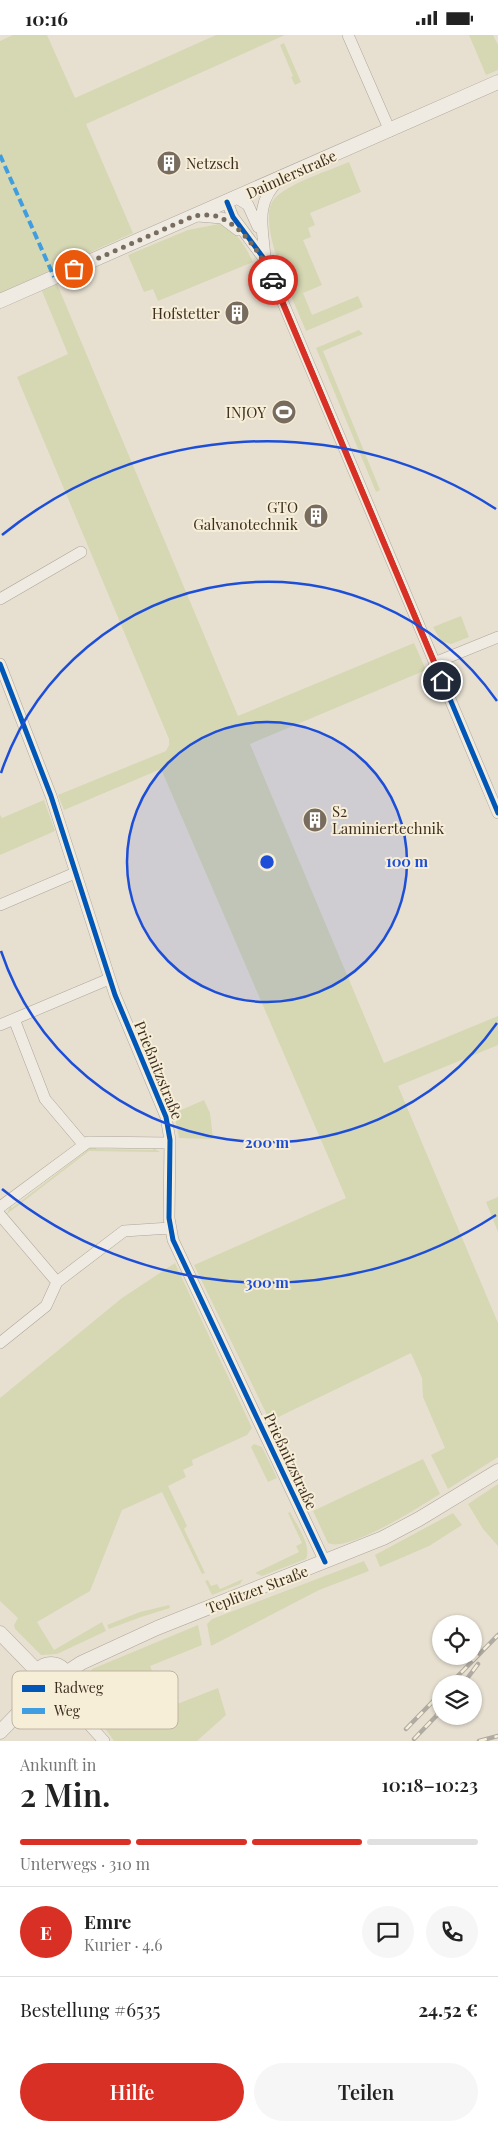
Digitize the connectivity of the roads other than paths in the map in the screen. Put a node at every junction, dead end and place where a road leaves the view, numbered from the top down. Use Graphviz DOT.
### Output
graph roads {
  1 [pos="348,35"];
  2 [pos="498,82"];
  3 [pos="390,131"];
  4 [pos="280,179"];
  5 [pos="232,200"];
  6 [pos="194,216"];
  7 [pos="262,253"];
  8 [pos="0,301"];
  9 [pos="80,552"];
  10 [pos="0,599"];
  11 [pos="498,637"];
  12 [pos="434,663"];
  13 [pos="0,664"];
  14 [pos="498,813"];
  15 [pos="75,873"];
  16 [pos="0,905"];
  17 [pos="109,979"];
  18 [pos="14,1019"];
  19 [pos="0,1025"];
  20 [pos="170,1143"];
  21 [pos="83,1144"];
  22 [pos="0,1207"];
  23 [pos="0,1215"];
  24 [pos="170,1228"];
  25 [pos="57,1282"];
  26 [pos="0,1343"];
  27 [pos="498,1471"];
  28 [pos="325,1562"];
  29 [pos="0,1633"];
  30 [pos="37,1671"];
  31 [pos="64,1671"];
  32 [pos="69,1671"];
  33 [pos="12,1719"];
  34 [pos="93,1729"];
  35 [pos="0,1731"];
  36 [pos="104,1741"];
  1 -- 3 [label="street"];
  2 -- 3 [label="street, Daimlerstraße"];
  3 -- 4 [label="street, Daimlerstraße"];
  4 -- 5 [label="street, Daimlerstraße"];
  4 -- 7 [label="street"];
  5 -- 6 [label="street, Daimlerstraße"];
  5 -- 7 [label="street"];
  5 -- 7 [label="street"];
  6 -- 7 [label="street"];
  6 -- 8 [label="street, Daimlerstraße"];
  7 -- 12 [label="street"];
  9 -- 10 [label="street"];
  11 -- 12 [label="street"];
  12 -- 14 [label="street"];
  13 -- 15 [label="street, Prießnitzstraße"];
  15 -- 16 [label="street"];
  15 -- 17 [label="street, Prießnitzstraße"];
  17 -- 18 [label="street"];
  17 -- 20 [label="street, Prießnitzstraße"];
  18 -- 19 [label="street"];
  18 -- 21 [label="street"];
  20 -- 21 [label="street"];
  20 -- 24 [label="street, Prießnitzstraße"];
  21 -- 22 [label="street"];
  23 -- 25 [label="street"];
  24 -- 25 [label="street"];
  24 -- 28 [label="street, Prießnitzstraße"];
  25 -- 26 [label="street"];
  27 -- 28 [label="street, Teplitzer Straße"];
  28 -- 32 [label="street, Teplitzer Straße"];
  29 -- 30 [label="street"];
  30 -- 31 [label="street"];
  33 -- 35 [label="street"];
  34 -- 36 [label="street"];
}
